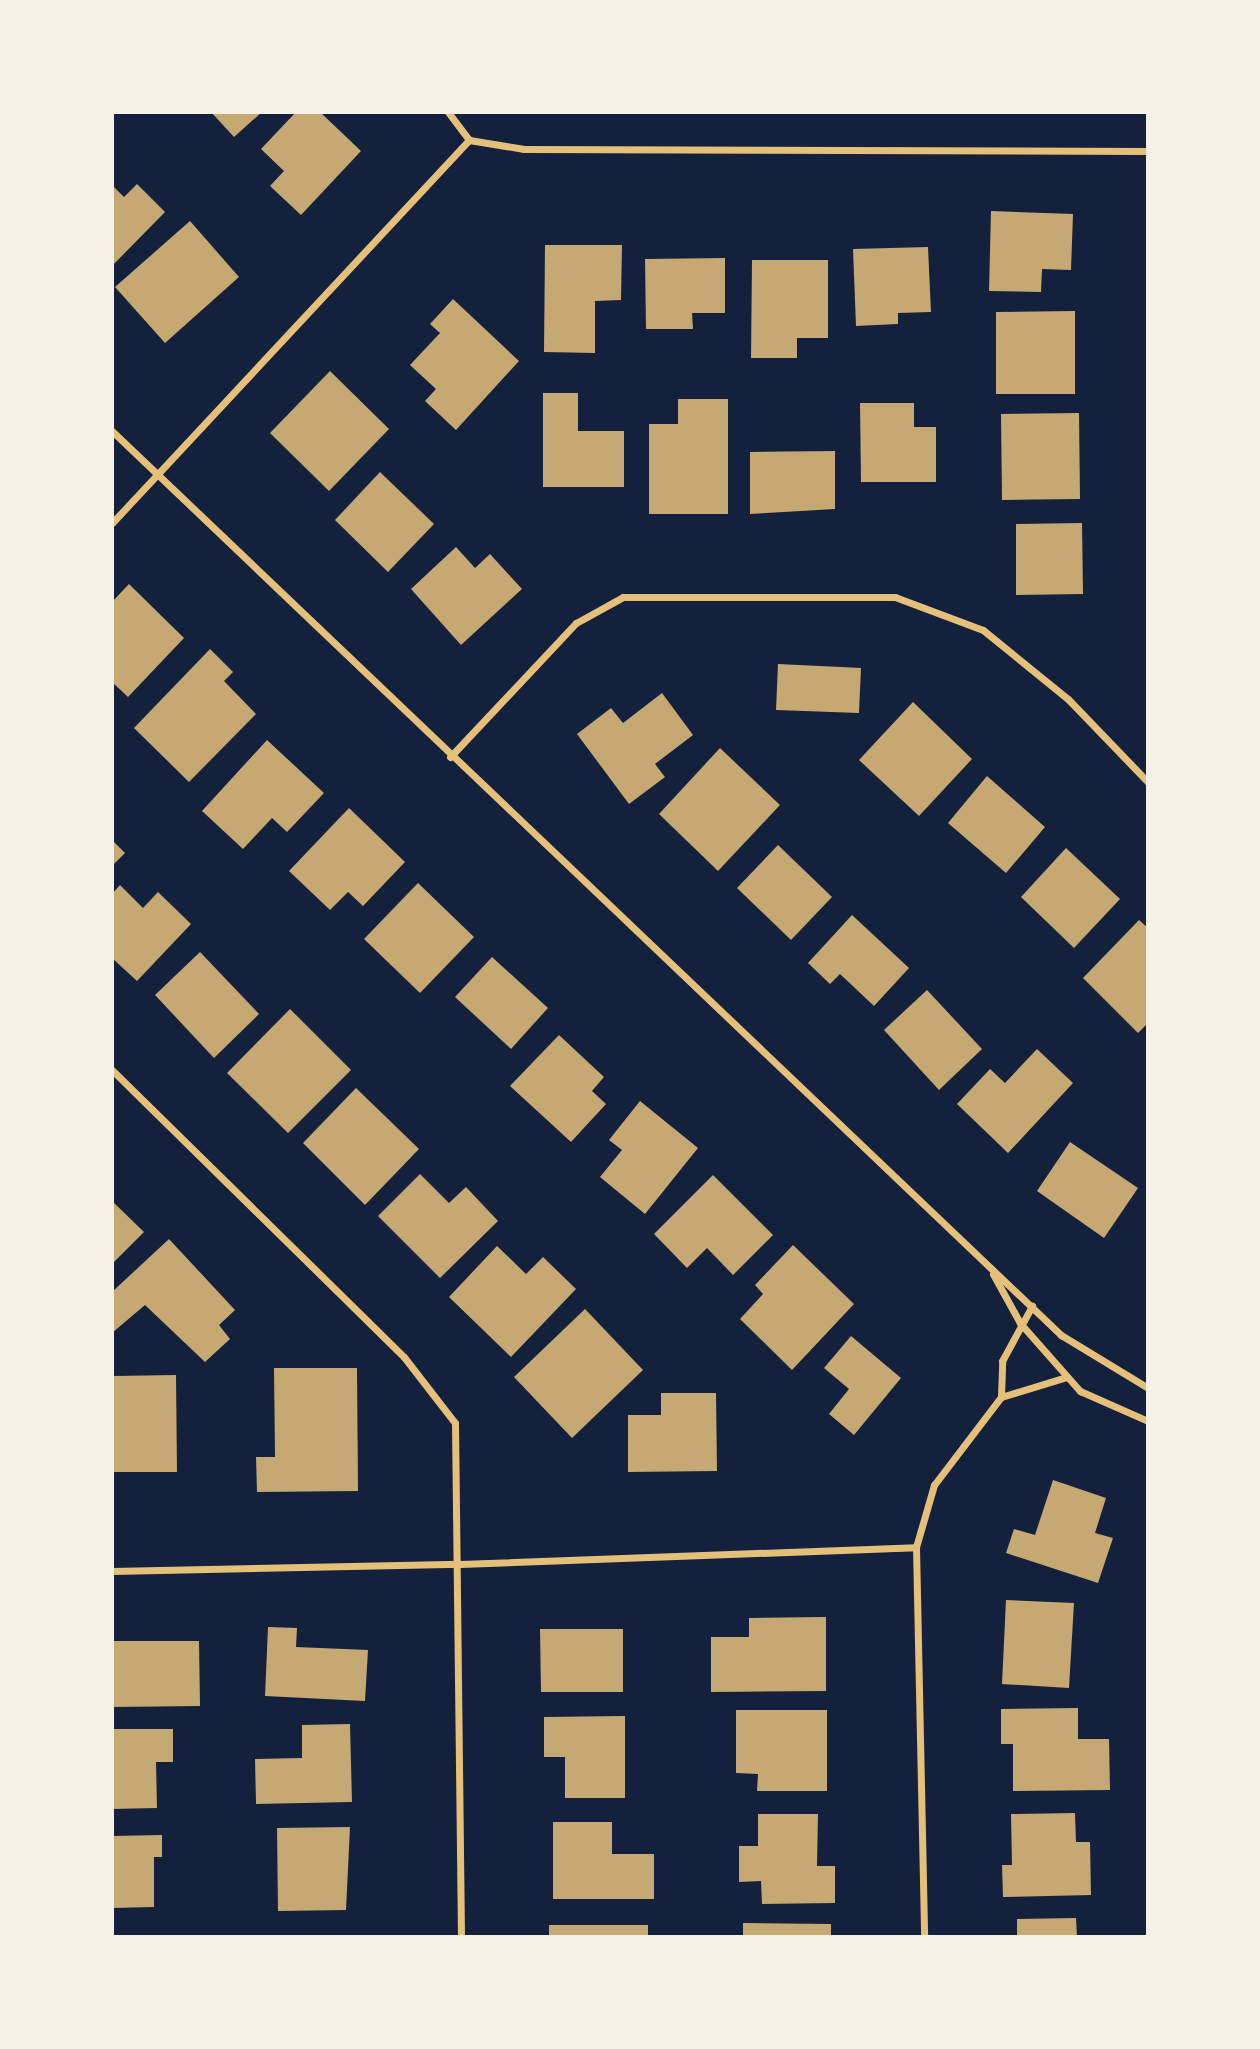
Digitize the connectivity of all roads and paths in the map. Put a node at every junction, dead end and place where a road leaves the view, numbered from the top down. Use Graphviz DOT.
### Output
graph roads {
  1 [pos="448,112"];
  2 [pos="469,140"];
  3 [pos="1148,151"];
  4 [pos="112,431"];
  5 [pos="159,477"];
  6 [pos="112,523"];
  7 [pos="450,757"];
  8 [pos="1148,782"];
  9 [pos="112,1070"];
  10 [pos="989,1268"];
  11 [pos="1032,1306"];
  12 [pos="1020,1323"];
  13 [pos="1067,1377"];
  14 [pos="1148,1388"];
  15 [pos="1001,1397"];
  16 [pos="1148,1420"];
  17 [pos="916,1547"];
  18 [pos="460,1564"];
  19 [pos="112,1571"];
  20 [pos="461,1937"];
  21 [pos="924,1937"];
  1 -- 2 [label="street"];
  2 -- 3 [label="street"];
  2 -- 5 [label="street"];
  4 -- 5 [label="street"];
  5 -- 6 [label="street"];
  5 -- 7 [label="street"];
  7 -- 8 [label="street"];
  7 -- 10 [label="street"];
  9 -- 18 [label="street"];
  10 -- 11 [label="street"];
  10 -- 12 [label="street"];
  11 -- 12 [label="street"];
  11 -- 14 [label="street"];
  12 -- 13 [label="street"];
  12 -- 15 [label="street"];
  13 -- 15 [label="street"];
  13 -- 16 [label="street"];
  15 -- 17 [label="street"];
  17 -- 18 [label="street"];
  17 -- 21 [label="street"];
  18 -- 19 [label="street"];
  18 -- 20 [label="street"];
}
